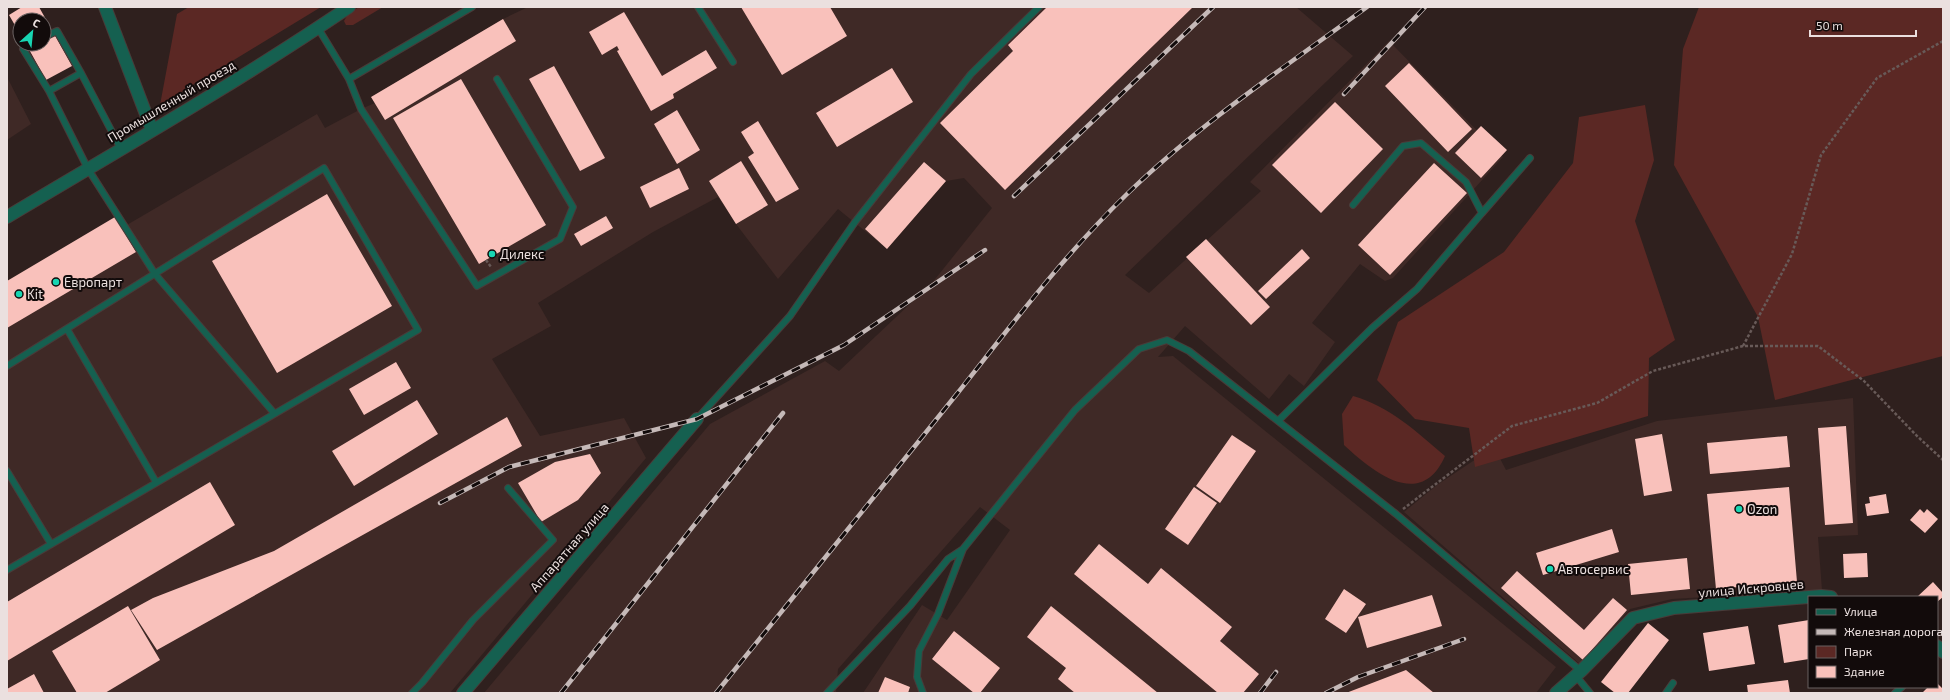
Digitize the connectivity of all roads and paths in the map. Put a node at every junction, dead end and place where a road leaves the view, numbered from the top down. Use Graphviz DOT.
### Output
graph roads {
  1 [pos="105,7"];
  2 [pos="349,7"];
  3 [pos="472,7"];
  4 [pos="698,7"];
  5 [pos="1039,7"];
  6 [pos="318,28"];
  7 [pos="52,33"];
  8 [pos="1943,41"];
  9 [pos="25,52"];
  10 [pos="732,62"];
  11 [pos="80,73"];
  12 [pos="349,79"];
  13 [pos="497,79"];
  14 [pos="49,91"];
  15 [pos="152,130"];
  16 [pos="121,149"];
  17 [pos="1530,158"];
  18 [pos="88,169"];
  19 [pos="1353,206"];
  20 [pos="1482,213"];
  21 [pos="7,217"];
  22 [pos="155,274"];
  23 [pos="67,329"];
  24 [pos="1743,346"];
  25 [pos="7,366"];
  26 [pos="274,413"];
  27 [pos="697,419"];
  28 [pos="1278,421"];
  29 [pos="1943,460"];
  30 [pos="7,470"];
  31 [pos="156,482"];
  32 [pos="508,488"];
  33 [pos="1396,514"];
  34 [pos="51,544"];
  35 [pos="963,549"];
  36 [pos="7,570"];
  37 [pos="1808,597"];
  38 [pos="1578,674"];
  39 [pos="1673,682"];
  40 [pos="412,693"];
  41 [pos="463,693"];
  42 [pos="827,693"];
  43 [pos="922,693"];
  44 [pos="1556,693"];
  45 [pos="1590,693"];
  46 [pos="1666,693"];
  1 -- 15 [label="street"];
  2 -- 6 [label="street, Промышленный проезд"];
  3 -- 12 [label="lane"];
  4 -- 10 [label="lane"];
  5 -- 27 [label="lane"];
  6 -- 12 [label="lane"];
  6 -- 15 [label="street, Промышленный проезд"];
  7 -- 11 [label="lane"];
  8 -- 24 [label="path"];
  9 -- 14 [label="lane"];
  11 -- 14 [label="lane"];
  11 -- 16 [label="lane"];
  12 -- 13 [label="lane"];
  14 -- 18 [label="lane"];
  15 -- 16 [label="street, Промышленный проезд"];
  16 -- 18 [label="street, Промышленный проезд"];
  17 -- 20 [label="lane"];
  18 -- 21 [label="street, Промышленный проезд"];
  18 -- 22 [label="lane"];
  19 -- 20 [label="lane"];
  20 -- 28 [label="lane"];
  22 -- 23 [label="lane"];
  22 -- 26 [label="lane"];
  22 -- 26 [label="lane"];
  23 -- 25 [label="lane"];
  23 -- 31 [label="lane"];
  24 -- 29 [label="path"];
  24 -- 33 [label="path"];
  26 -- 31 [label="lane"];
  27 -- 41 [label="street, Аппаратная улица"];
  28 -- 33 [label="lane"];
  28 -- 35 [label="lane"];
  30 -- 34 [label="lane"];
  31 -- 34 [label="lane"];
  32 -- 40 [label="lane"];
  33 -- 38 [label="lane"];
  34 -- 36 [label="lane"];
  35 -- 42 [label="lane"];
  35 -- 43 [label="lane"];
  37 -- 38 [label="street, улица Искровцев"];
  38 -- 44 [label="street, улица Искровцев"];
  38 -- 45 [label="lane"];
  39 -- 46 [label="lane"];
}
